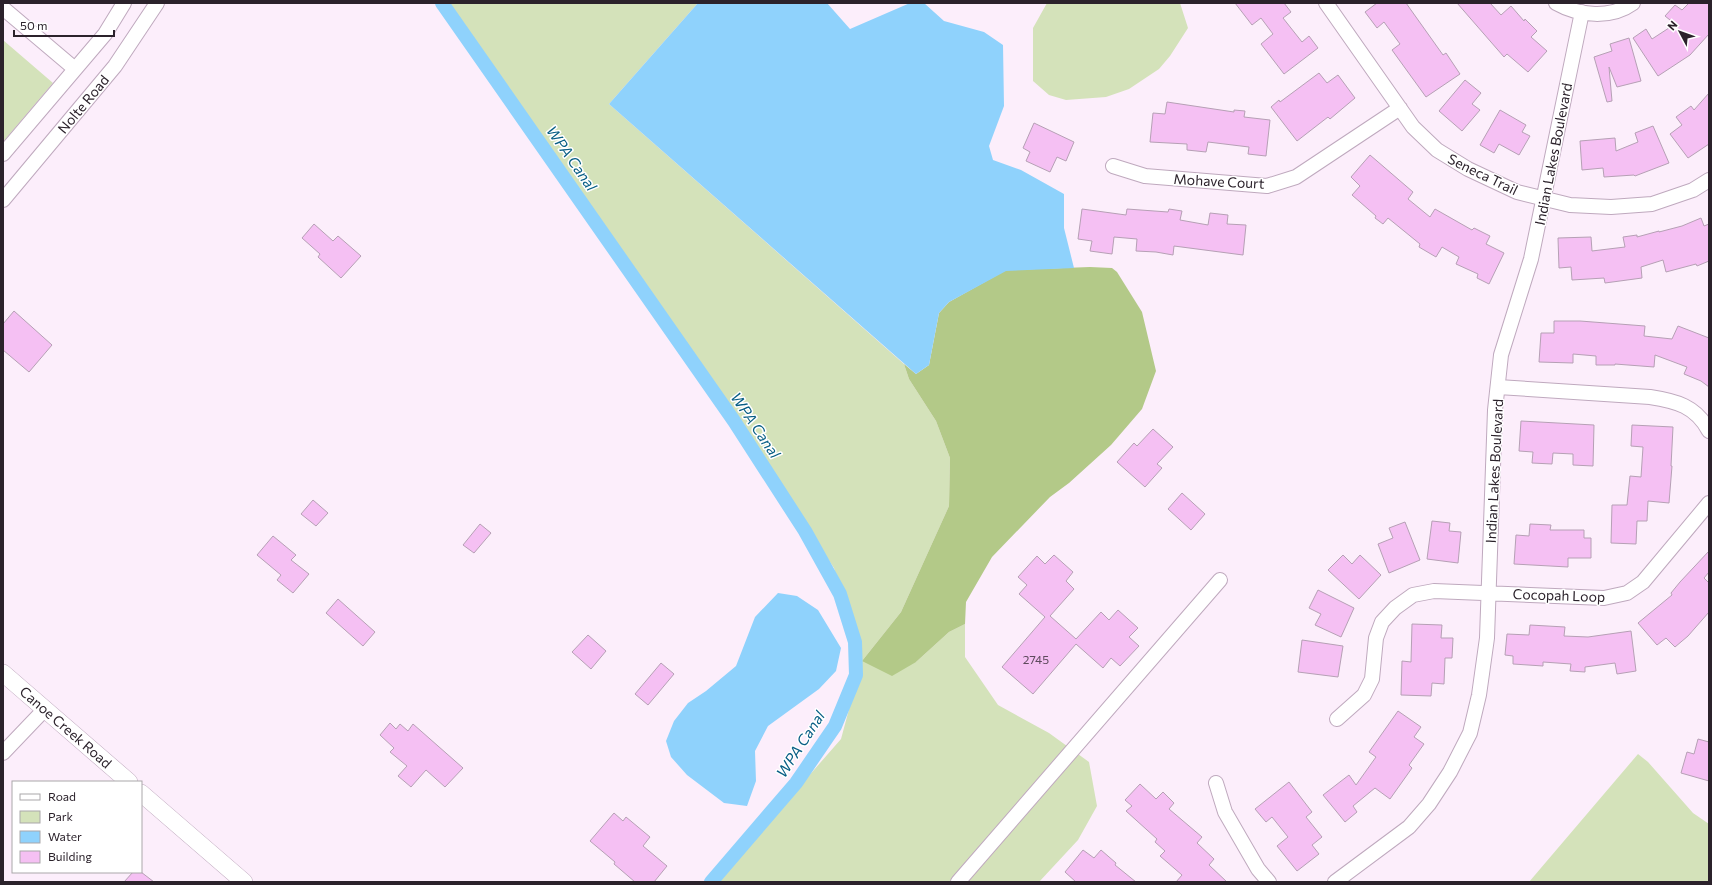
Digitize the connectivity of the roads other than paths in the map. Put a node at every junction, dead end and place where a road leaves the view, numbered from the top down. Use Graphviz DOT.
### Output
graph roads {
  1 [pos="124,3"];
  2 [pos="157,3"];
  3 [pos="1326,3"];
  4 [pos="1556,3"];
  5 [pos="1633,3"];
  6 [pos="3,8"];
  7 [pos="1582,12"];
  8 [pos="75,69"];
  9 [pos="1400,108"];
  10 [pos="3,154"];
  11 [pos="1113,166"];
  12 [pos="1709,180"];
  13 [pos="1545,199"];
  14 [pos="3,200"];
  15 [pos="1498,387"];
  16 [pos="1709,431"];
  17 [pos="1709,502"];
  18 [pos="1220,580"];
  19 [pos="1488,593"];
  20 [pos="3,673"];
  21 [pos="45,709"];
  22 [pos="1337,719"];
  23 [pos="3,753"];
  24 [pos="128,781"];
  25 [pos="1216,783"];
  26 [pos="142,793"];
  27 [pos="244,882"];
  28 [pos="958,882"];
  29 [pos="1269,882"];
  30 [pos="1335,882"];
  1 -- 8 [label="street, Nolte Road"];
  2 -- 14 [label="street, Nolte Road"];
  3 -- 9 [label="street, Seneca Trail"];
  4 -- 7 [label="street"];
  5 -- 7 [label="street"];
  6 -- 8 [label="street"];
  7 -- 13 [label="street, Indian Lakes Boulevard"];
  8 -- 10 [label="street, Nolte Road"];
  9 -- 11 [label="street, Mohave Court"];
  9 -- 13 [label="street, Seneca Trail"];
  12 -- 13 [label="street, Seneca Trail"];
  13 -- 15 [label="street, Indian Lakes Boulevard"];
  15 -- 16 [label="street"];
  15 -- 19 [label="street, Indian Lakes Boulevard"];
  17 -- 19 [label="street, Cocopah Loop"];
  18 -- 28 [label="street"];
  19 -- 22 [label="street, Cocopah Loop"];
  19 -- 30 [label="street, Indian Lakes Boulevard"];
  20 -- 21 [label="main road, Canoe Creek Road"];
  21 -- 23 [label="street"];
  21 -- 24 [label="main road, Canoe Creek Road"];
  25 -- 29 [label="street"];
  26 -- 27 [label="main road"];
}
